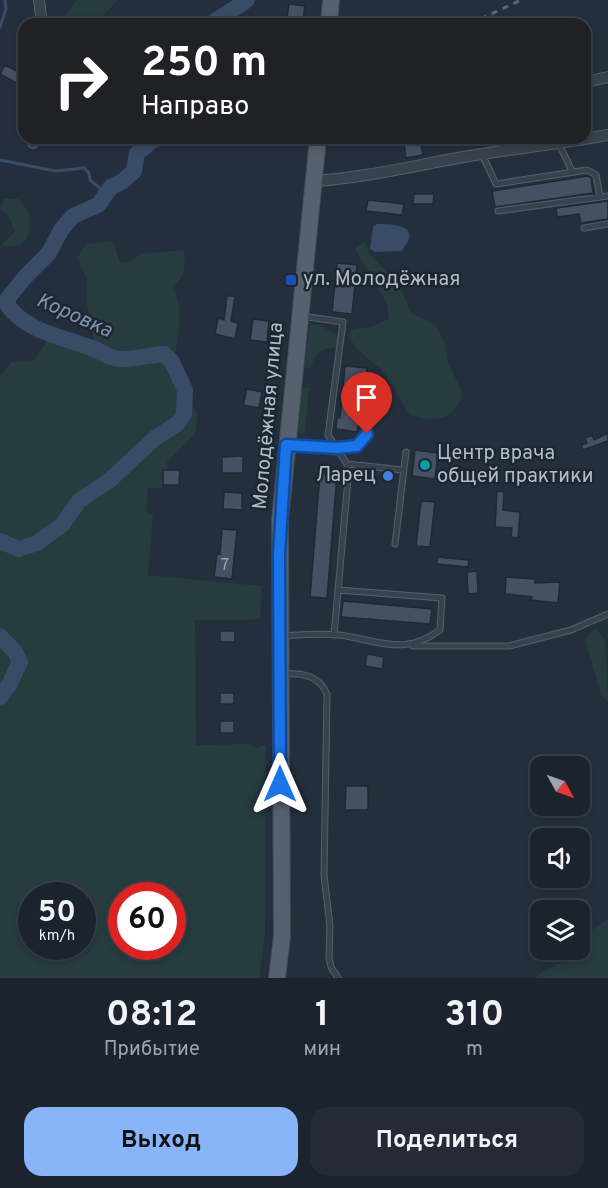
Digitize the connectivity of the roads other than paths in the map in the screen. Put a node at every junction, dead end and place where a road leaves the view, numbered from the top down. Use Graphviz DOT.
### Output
graph roads {
  1 [pos="331,0"];
  2 [pos="41,1"];
  3 [pos="42,18"];
  4 [pos="330,18"];
  5 [pos="608,76"];
  6 [pos="591,80"];
  7 [pos="608,135"];
  8 [pos="591,138"];
  9 [pos="317,144"];
  10 [pos="559,144"];
  11 [pos="482,154"];
  12 [pos="572,171"];
  13 [pos="313,181"];
  14 [pos="608,196"];
  15 [pos="600,197"];
  16 [pos="498,211"];
  17 [pos="608,224"];
  18 [pos="584,228"];
  19 [pos="299,315"];
  20 [pos="374,400"];
  21 [pos="286,445"];
  22 [pos="337,448"];
  23 [pos="406,452"];
  24 [pos="347,464"];
  25 [pos="403,470"];
  26 [pos="395,544"];
  27 [pos="338,590"];
  28 [pos="608,614"];
  29 [pos="334,634"];
  30 [pos="279,636"];
  31 [pos="409,645"];
  32 [pos="279,674"];
  33 [pos="278,978"];
  34 [pos="338,978"];
  1 -- 4 [label="main road"];
  2 -- 3 [label="street"];
  5 -- 6 [label="street"];
  7 -- 8 [label="street"];
  9 -- 13 [label="main road, Молодёжная улица"];
  10 -- 11 [label="street"];
  10 -- 12 [label="lane"];
  11 -- 12 [label="lane"];
  11 -- 13 [label="street"];
  12 -- 15 [label="lane"];
  13 -- 19 [label="main road, Молодёжная улица"];
  14 -- 15 [label="lane"];
  15 -- 16 [label="lane"];
  17 -- 18 [label="lane"];
  19 -- 21 [label="main road, Молодёжная улица"];
  19 -- 22 [label="lane"];
  20 -- 22 [label="lane"];
  21 -- 22 [label="lane"];
  21 -- 30 [label="main road, Молодёжная улица"];
  22 -- 24 [label="lane"];
  23 -- 25 [label="lane"];
  24 -- 25 [label="lane"];
  24 -- 27 [label="lane"];
  25 -- 26 [label="lane"];
  27 -- 29 [label="lane"];
  27 -- 31 [label="lane"];
  28 -- 31 [label="lane"];
  29 -- 30 [label="lane"];
  29 -- 31 [label="lane"];
  30 -- 32 [label="main road, Молодёжная улица"];
  32 -- 33 [label="main road, Молодёжная улица"];
  32 -- 34 [label="lane"];
}
